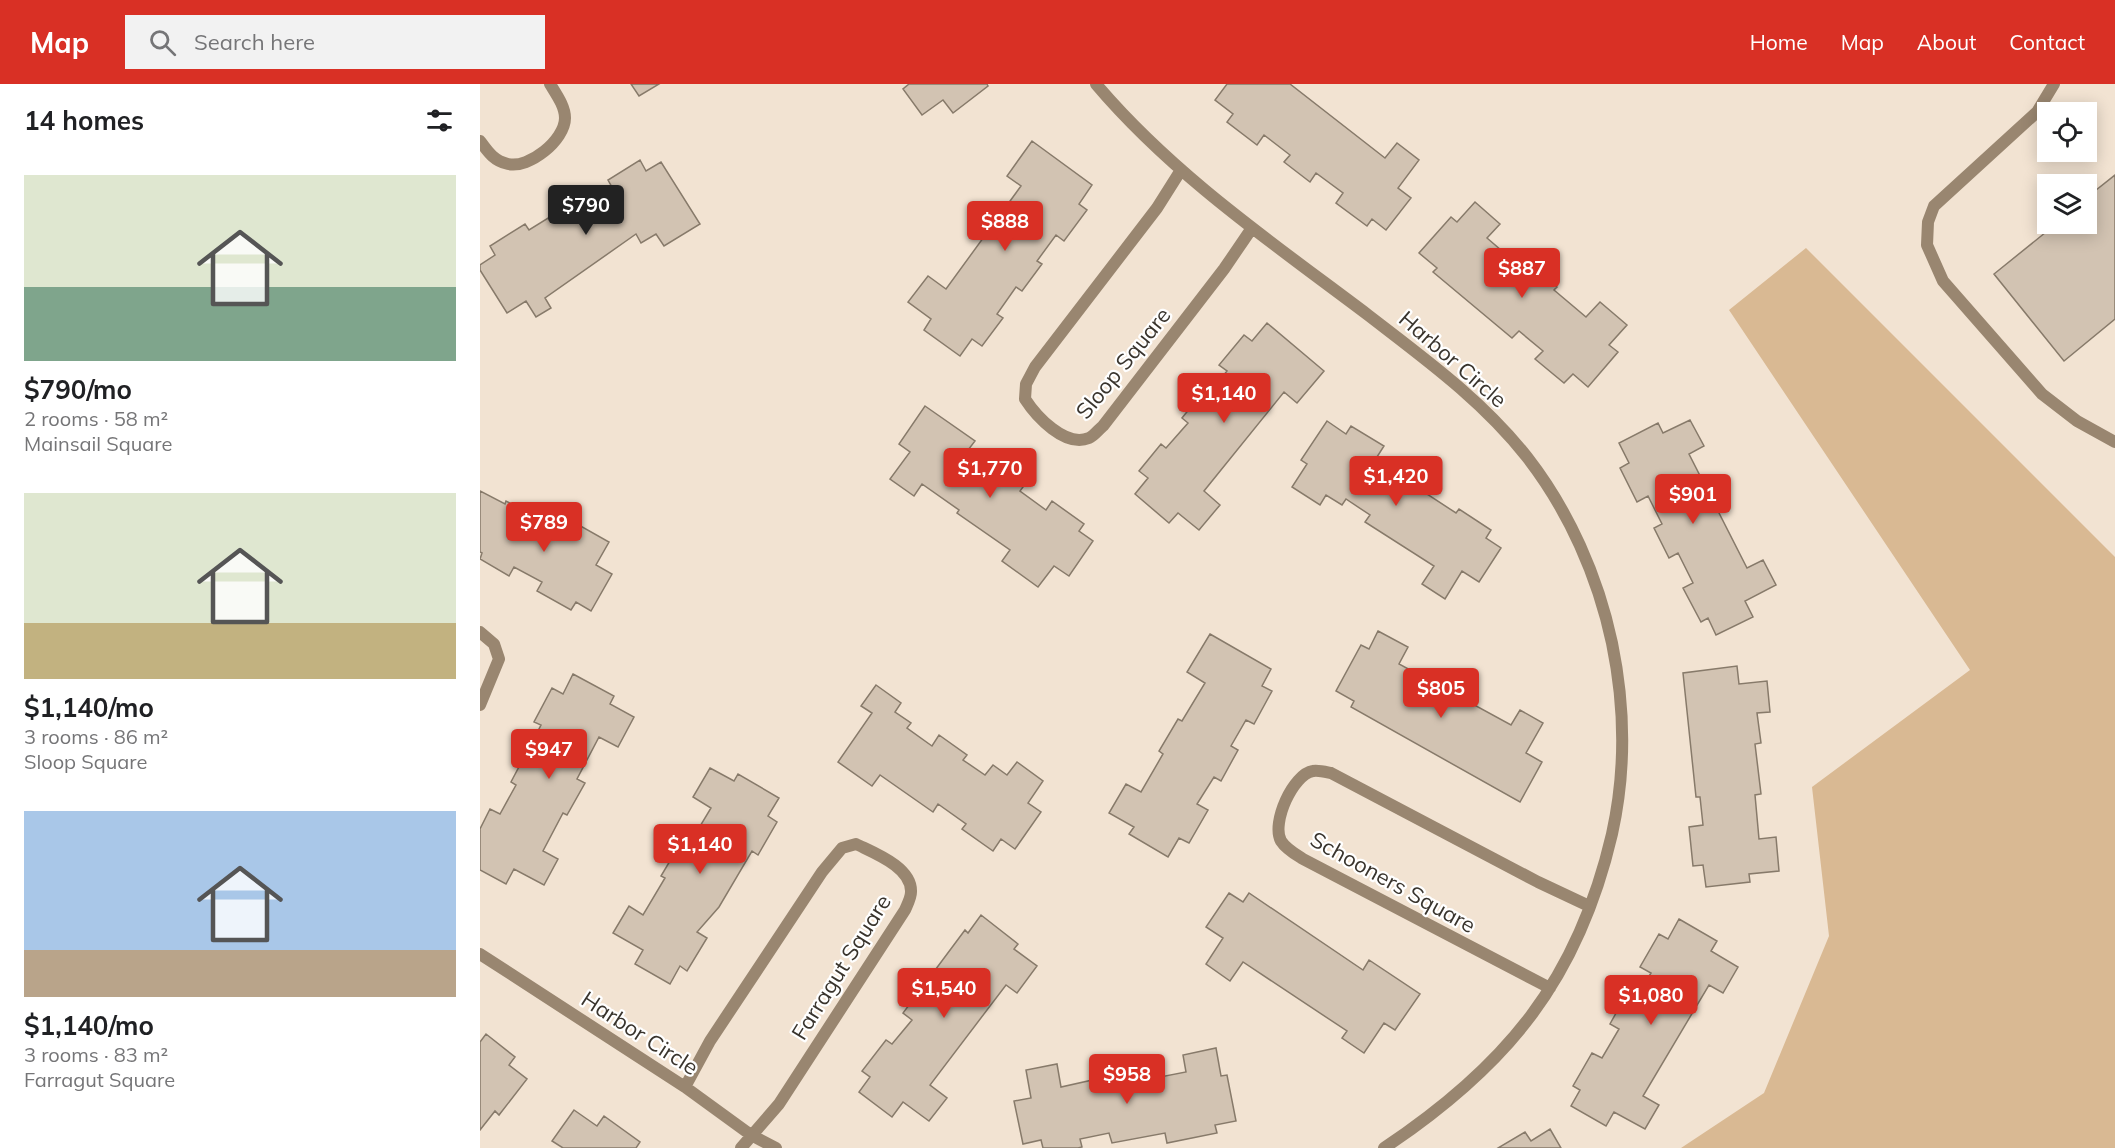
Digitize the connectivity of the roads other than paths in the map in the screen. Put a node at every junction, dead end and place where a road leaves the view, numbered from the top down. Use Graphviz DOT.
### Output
graph roads {
  1 [pos="550,84"];
  2 [pos="1096,84"];
  3 [pos="2054,84"];
  4 [pos="480,141"];
  5 [pos="1181,170"];
  6 [pos="1252,228"];
  7 [pos="2115,442"];
  8 [pos="480,632"];
  9 [pos="480,705"];
  10 [pos="1589,906"];
  11 [pos="480,954"];
  12 [pos="1550,988"];
  13 [pos="685,1087"];
  14 [pos="751,1135"];
  15 [pos="741,1148"];
  16 [pos="776,1148"];
  17 [pos="1384,1148"];
  1 -- 4 [label="street"];
  2 -- 5 [label="street, Harbor Circle"];
  3 -- 7 [label="street"];
  5 -- 6 [label="street, Harbor Circle"];
  5 -- 6 [label="street, Sloop Square"];
  6 -- 10 [label="street, Harbor Circle"];
  8 -- 9 [label="street"];
  10 -- 12 [label="street, Harbor Circle"];
  10 -- 12 [label="street, Schooners Square"];
  11 -- 13 [label="street, Harbor Circle"];
  12 -- 17 [label="street, Harbor Circle"];
  13 -- 14 [label="street, Harbor Circle"];
  13 -- 14 [label="street, Farragut Square"];
  14 -- 15 [label="street"];
  14 -- 16 [label="street, Harbor Circle"];
}
